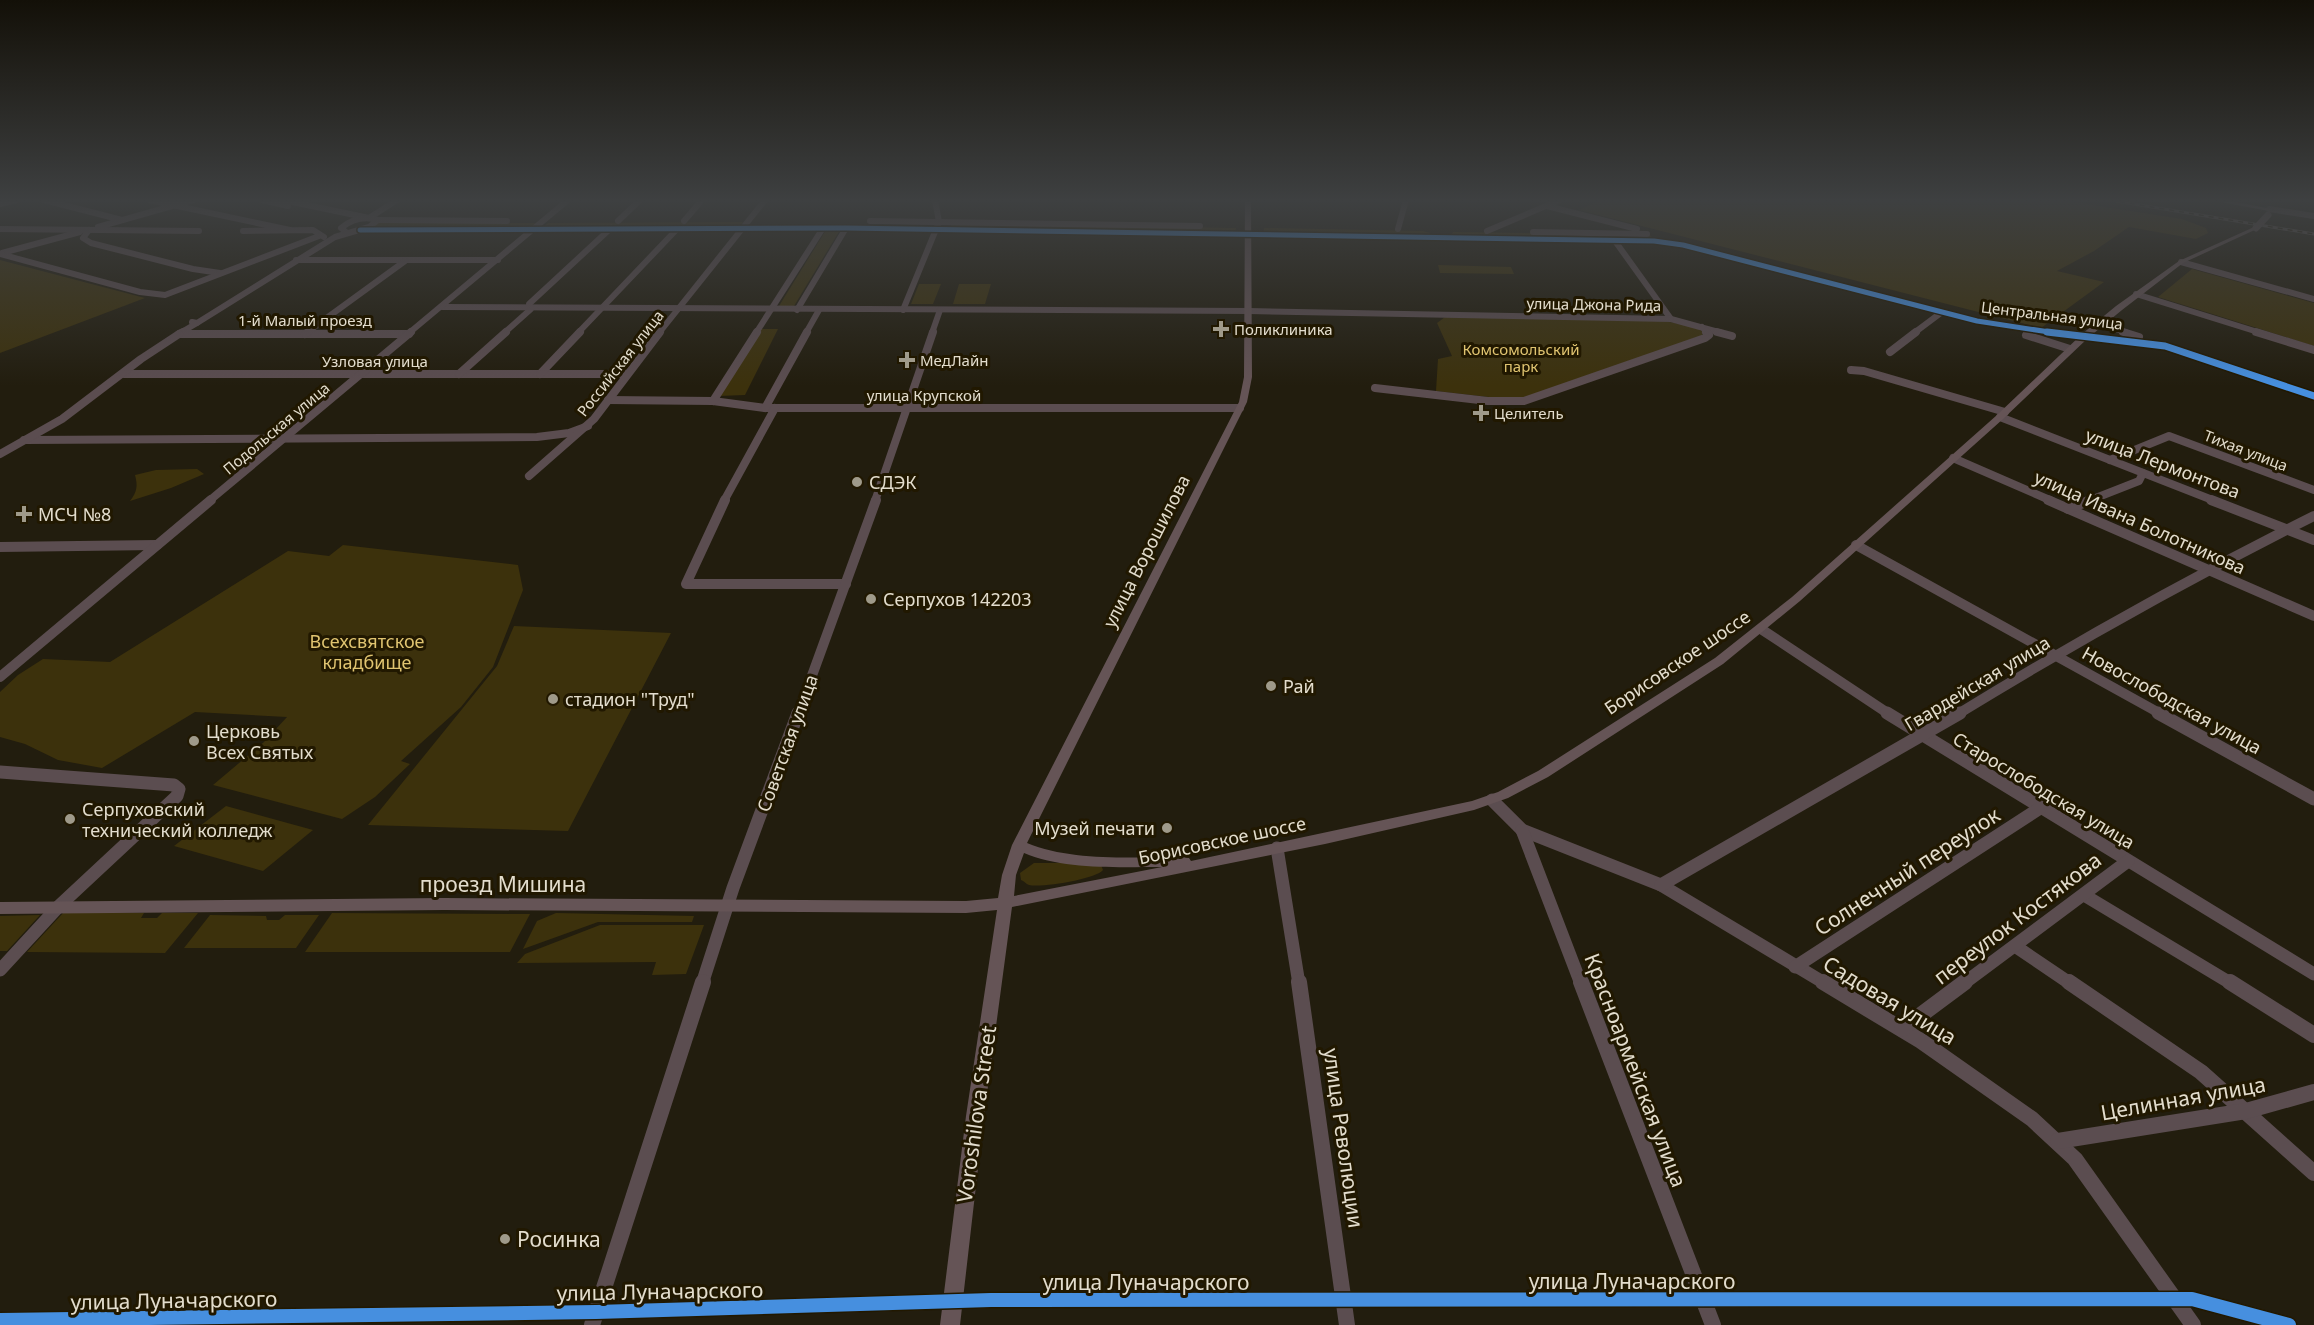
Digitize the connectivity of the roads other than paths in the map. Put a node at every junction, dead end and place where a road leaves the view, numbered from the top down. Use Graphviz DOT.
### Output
graph roads {
  1 [pos="29,262"];
  2 [pos="165,262"];
  3 [pos="251,262"];
  4 [pos="293,262"];
  5 [pos="403,262"];
  6 [pos="496,262"];
  7 [pos="574,262"];
  8 [pos="647,262"];
  9 [pos="716,262"];
  10 [pos="802,262"];
  11 [pos="826,262"];
  12 [pos="923,262"];
  13 [pos="1249,262"];
  14 [pos="1630,262"];
  15 [pos="1748,262"];
  16 [pos="2181,262"];
  17 [pos="221,273"];
  18 [pos="2136,294"];
  19 [pos="2314,299"];
  20 [pos="442,307"];
  21 [pos="681,308"];
  22 [pos="531,309"];
  23 [pos="603,309"];
  24 [pos="940,309"];
  25 [pos="771,310"];
  26 [pos="797,310"];
  27 [pos="819,310"];
  28 [pos="903,310"];
  29 [pos="1249,310"];
  30 [pos="1942,312"];
  31 [pos="1671,319"];
  32 [pos="1977,321"];
  33 [pos="2099,324"];
  34 [pos="1702,327"];
  35 [pos="179,334"];
  36 [pos="305,334"];
  37 [pos="409,334"];
  38 [pos="1732,336"];
  39 [pos="2085,336"];
  40 [pos="2165,346"];
  41 [pos="2070,349"];
  42 [pos="2314,350"];
  43 [pos="1890,352"];
  44 [pos="1851,370"];
  45 [pos="124,374"];
  46 [pos="361,374"];
  47 [pos="459,374"];
  48 [pos="540,374"];
  49 [pos="627,374"];
  50 [pos="1375,388"];
  51 [pos="2314,396"];
  52 [pos="608,400"];
  53 [pos="713,401"];
  54 [pos="770,408"];
  55 [pos="908,408"];
  56 [pos="1240,408"];
  57 [pos="2002,415"];
  58 [pos="588,426"];
  59 [pos="284,438"];
  60 [pos="24,440"];
  61 [pos="0,454"];
  62 [pos="1953,458"];
  63 [pos="2110,460"];
  64 [pos="2143,473"];
  65 [pos="529,476"];
  66 [pos="2314,490"];
  67 [pos="2068,509"];
  68 [pos="2314,516"];
  69 [pos="2287,530"];
  70 [pos="2314,540"];
  71 [pos="157,545"];
  72 [pos="1856,545"];
  73 [pos="0,547"];
  74 [pos="2206,570"];
  75 [pos="846,584"];
  76 [pos="2314,616"];
  77 [pos="1761,629"];
  78 [pos="2055,654"];
  79 [pos="0,677"];
  80 [pos="1922,736"];
  81 [pos="0,772"];
  82 [pos="2314,799"];
  83 [pos="1492,800"];
  84 [pos="2040,808"];
  85 [pos="1522,830"];
  86 [pos="1019,845"];
  87 [pos="1277,848"];
  88 [pos="1101,861"];
  89 [pos="2128,861"];
  90 [pos="1206,862"];
  91 [pos="1102,885"];
  92 [pos="1662,885"];
  93 [pos="2084,895"];
  94 [pos="1005,903"];
  95 [pos="59,906"];
  96 [pos="727,906"];
  97 [pos="0,908"];
  98 [pos="2015,946"];
  99 [pos="1795,967"];
  100 [pos="0,970"];
  101 [pos="2314,974"];
  102 [pos="1902,1029"];
  103 [pos="2314,1035"];
  104 [pos="2314,1092"];
  105 [pos="2246,1111"];
  106 [pos="2058,1141"];
  107 [pos="2314,1173"];
  108 [pos="1702,1298"];
  109 [pos="2176,1299"];
  110 [pos="1344,1300"];
  111 [pos="952,1301"];
  112 [pos="594,1318"];
  113 [pos="0,1320"];
  114 [pos="950,1325"];
  115 [pos="1347,1325"];
  116 [pos="1713,1325"];
  117 [pos="2193,1325"];
  118 [pos="2289,1325"];
  1 -- 17 [label="street"];
  2 -- 17 [label="street"];
  3 -- 17 [label="street"];
  4 -- 35 [label="street"];
  5 -- 36 [label="street"];
  6 -- 20 [label="street, Подольская улица"];
  7 -- 22 [label="street"];
  8 -- 23 [label="street"];
  9 -- 21 [label="street, Российская улица"];
  10 -- 25 [label="street"];
  11 -- 26 [label="street"];
  12 -- 28 [label="street"];
  13 -- 29 [label="main road, улица Ворошилова"];
  14 -- 31 [label="street"];
  15 -- 30 [label="street, Центральная улица"];
  16 -- 18 [label="main road, Борисовское шоссе"];
  16 -- 19 [label="street"];
  18 -- 33 [label="main road, Борисовское шоссе"];
  18 -- 42 [label="street"];
  20 -- 22 [label="street"];
  20 -- 37 [label="street, Подольская улица"];
  21 -- 23 [label="street"];
  21 -- 25 [label="street"];
  21 -- 49 [label="street, Российская улица"];
  22 -- 23 [label="street"];
  22 -- 47 [label="street"];
  23 -- 48 [label="street"];
  24 -- 28 [label="street"];
  24 -- 29 [label="street, улица Джона Рида"];
  24 -- 55 [label="street, Советская улица"];
  25 -- 26 [label="street"];
  25 -- 53 [label="street"];
  26 -- 27 [label="street"];
  27 -- 28 [label="street"];
  27 -- 54 [label="street"];
  29 -- 31 [label="street, улица Джона Рида"];
  29 -- 56 [label="main road, улица Ворошилова"];
  30 -- 32 [label="street, Центральная улица"];
  30 -- 43 [label="street"];
  31 -- 34 [label="street"];
  32 -- 39 [label="street, Центральная улица"];
  32 -- 41 [label="street"];
  33 -- 39 [label="main road, Борисовское шоссе"];
  33 -- 40 [label="street"];
  34 -- 38 [label="street"];
  34 -- 50 [label="street"];
  35 -- 36 [label="street, 1-й Малый проезд"];
  35 -- 45 [label="street"];
  36 -- 37 [label="street, 1-й Малый проезд"];
  37 -- 46 [label="street, Подольская улица"];
  39 -- 40 [label="street, Центральная улица"];
  39 -- 41 [label="main road, Борисовское шоссе"];
  40 -- 51 [label="street, Центральная улица"];
  41 -- 57 [label="main road, Борисовское шоссе"];
  44 -- 57 [label="street, улица Лермонтова"];
  45 -- 46 [label="street, Узловая улица"];
  45 -- 60 [label="street"];
  46 -- 47 [label="street, Узловая улица"];
  46 -- 59 [label="street, Подольская улица"];
  47 -- 48 [label="street, Узловая улица"];
  48 -- 49 [label="street, Узловая улица"];
  49 -- 52 [label="street, Российская улица"];
  52 -- 53 [label="street, улица Крупской"];
  52 -- 58 [label="street, Российская улица"];
  53 -- 54 [label="street, улица Крупской"];
  54 -- 55 [label="street, улица Крупской"];
  54 -- 75 [label="street"];
  55 -- 56 [label="street, улица Крупской"];
  55 -- 75 [label="street, Советская улица"];
  56 -- 86 [label="main road, улица Ворошилова"];
  57 -- 62 [label="main road, Борисовское шоссе"];
  57 -- 63 [label="street, улица Лермонтова"];
  58 -- 59 [label="street"];
  58 -- 65 [label="street, Российская улица"];
  59 -- 60 [label="street"];
  59 -- 71 [label="street, Подольская улица"];
  60 -- 61 [label="street"];
  62 -- 67 [label="street, улица Ивана Болотникова"];
  62 -- 72 [label="main road, Борисовское шоссе"];
  63 -- 64 [label="street, улица Лермонтова"];
  63 -- 66 [label="street, Тихая улица"];
  64 -- 67 [label="street"];
  64 -- 69 [label="street, улица Лермонтова"];
  67 -- 74 [label="street, улица Ивана Болотникова"];
  68 -- 69 [label="street, Гвардейская улица"];
  69 -- 70 [label="street, улица Лермонтова"];
  69 -- 74 [label="street, Гвардейская улица"];
  71 -- 73 [label="street"];
  71 -- 79 [label="street, Подольская улица"];
  72 -- 77 [label="main road, Борисовское шоссе"];
  72 -- 78 [label="street, Новослободская улица"];
  74 -- 76 [label="street, улица Ивана Болотникова"];
  74 -- 78 [label="street, Гвардейская улица"];
  75 -- 96 [label="street, Советская улица"];
  77 -- 80 [label="street, Старослободская улица"];
  77 -- 83 [label="main road, Борисовское шоссе"];
  78 -- 80 [label="street, Гвардейская улица"];
  78 -- 82 [label="street, Новослободская улица"];
  80 -- 84 [label="street, Старослободская улица"];
  80 -- 92 [label="street, Гвардейская улица"];
  81 -- 95 [label="street"];
  83 -- 85 [label="street, Садовая улица"];
  83 -- 87 [label="main road, Борисовское шоссе"];
  84 -- 89 [label="street, Старослободская улица"];
  84 -- 99 [label="street, Солнечный переулок"];
  85 -- 92 [label="street, Садовая улица"];
  85 -- 108 [label="street, Красноармейская улица"];
  86 -- 88 [label="main road"];
  86 -- 94 [label="main road, улица Ворошилова"];
  87 -- 90 [label="main road, Борисовское шоссе"];
  87 -- 110 [label="street, улица Революции"];
  88 -- 90 [label="main road"];
  88 -- 91 [label="main road"];
  89 -- 93 [label="street, переулок Костякова"];
  89 -- 101 [label="street, Старослободская улица"];
  90 -- 91 [label="main road, Борисовское шоссе"];
  91 -- 94 [label="main road, Борисовское шоссе"];
  92 -- 99 [label="street, Садовая улица"];
  93 -- 98 [label="street, переулок Костякова"];
  93 -- 103 [label="street"];
  94 -- 96 [label="main road, проезд Мишина"];
  94 -- 111 [label="main road, Voroshilova Street"];
  95 -- 96 [label="main road, проезд Мишина"];
  95 -- 97 [label="main road, проезд Мишина"];
  95 -- 100 [label="street"];
  96 -- 112 [label="street, Советская улица"];
  98 -- 102 [label="street, переулок Костякова"];
  98 -- 105 [label="street"];
  99 -- 102 [label="street, Садовая улица"];
  102 -- 106 [label="street, Садовая улица"];
  104 -- 105 [label="street, Целинная улица"];
  105 -- 106 [label="street, Целинная улица"];
  105 -- 107 [label="street"];
  106 -- 109 [label="street, Садовая улица"];
  108 -- 109 [label="street, улица Луначарского"];
  108 -- 110 [label="street, улица Луначарского"];
  108 -- 116 [label="street, Красноармейская улица"];
  109 -- 117 [label="street, Садовая улица"];
  109 -- 118 [label="street, улица Луначарского"];
  110 -- 111 [label="street, улица Луначарского"];
  110 -- 115 [label="street, улица Революции"];
  111 -- 112 [label="street, улица Луначарского"];
  111 -- 114 [label="main road, Voroshilova Street"];
  112 -- 113 [label="street, улица Луначарского"];
}
